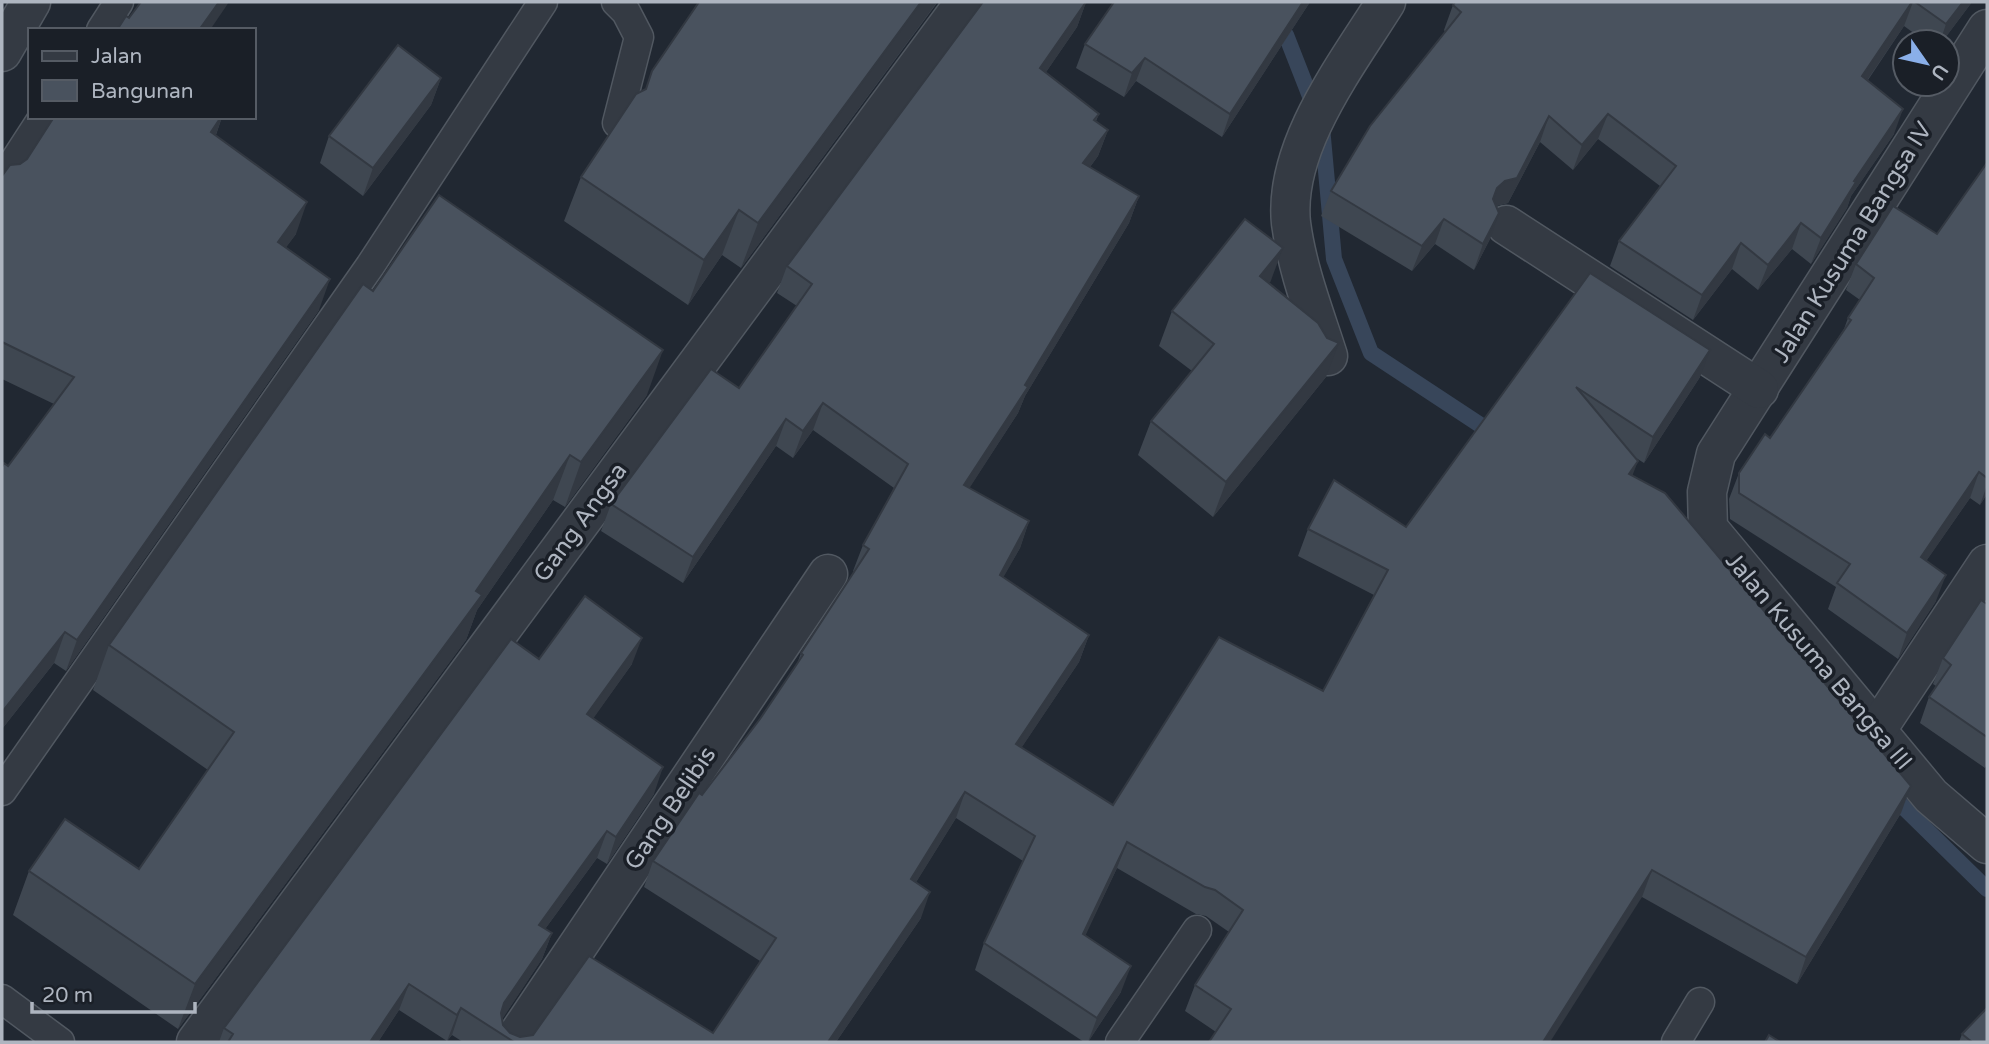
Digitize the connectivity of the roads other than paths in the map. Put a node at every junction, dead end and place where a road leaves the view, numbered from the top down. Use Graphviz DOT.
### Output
graph roads {
  1 [pos="32,2"];
  2 [pos="119,2"];
  3 [pos="544,2"];
  4 [pos="616,2"];
  5 [pos="965,2"];
  6 [pos="1387,2"];
  7 [pos="102,28"];
  8 [pos="1987,29"];
  9 [pos="4,44"];
  10 [pos="42,119"];
  11 [pos="617,123"];
  12 [pos="2,180"];
  13 [pos="1506,225"];
  14 [pos="1328,356"];
  15 [pos="1759,389"];
  16 [pos="1716,454"];
  17 [pos="1987,564"];
  18 [pos="828,574"];
  19 [pos="1876,731"];
  20 [pos="2,791"];
  21 [pos="1987,844"];
  22 [pos="1197,930"];
  23 [pos="2,999"];
  24 [pos="1700,1002"];
  25 [pos="60,1042"];
  26 [pos="196,1042"];
  27 [pos="513,1042"];
  28 [pos="1120,1042"];
  29 [pos="1676,1042"];
  1 -- 9 [label="street"];
  2 -- 7 [label="lane"];
  3 -- 20 [label="lane"];
  4 -- 11 [label="lane"];
  5 -- 26 [label="street, Gang Angsa"];
  6 -- 14 [label="street"];
  8 -- 15 [label="street, Jalan Kusuma Bangsa IV"];
  10 -- 12 [label="lane"];
  13 -- 15 [label="street"];
  15 -- 16 [label="street, Jalan Kusuma Bangsa IV"];
  16 -- 19 [label="street, Jalan Kusuma Bangsa III"];
  17 -- 19 [label="street"];
  18 -- 27 [label="street, Gang Belibis"];
  19 -- 21 [label="street, Jalan Kusuma Bangsa III"];
  22 -- 28 [label="lane"];
  23 -- 25 [label="lane"];
  24 -- 29 [label="lane"];
}
